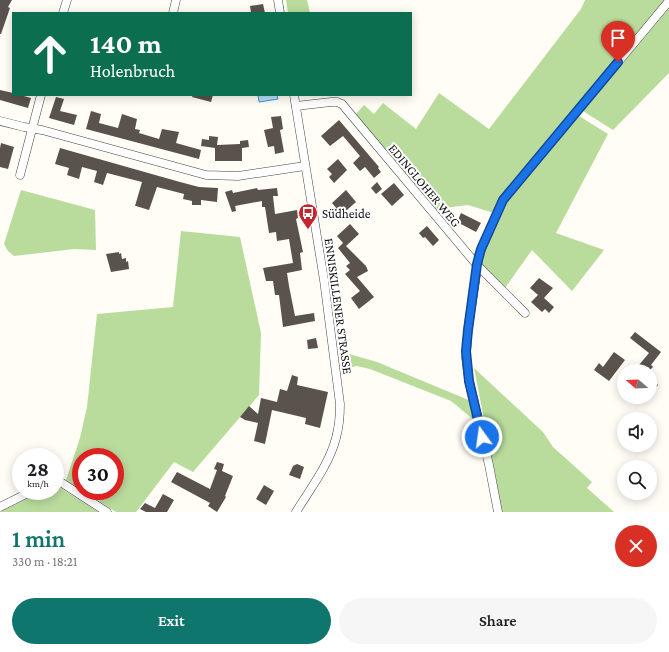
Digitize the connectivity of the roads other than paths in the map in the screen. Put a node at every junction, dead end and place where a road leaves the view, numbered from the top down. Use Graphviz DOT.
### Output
graph roads {
  1 [pos="67,0"];
  2 [pos="176,0"];
  3 [pos="278,0"];
  4 [pos="669,1"];
  5 [pos="63,12"];
  6 [pos="173,12"];
  7 [pos="280,12"];
  8 [pos="42,96"];
  9 [pos="294,96"];
  10 [pos="296,106"];
  11 [pos="0,121"];
  12 [pos="32,129"];
  13 [pos="305,166"];
  14 [pos="20,175"];
  15 [pos="477,264"];
  16 [pos="525,313"];
  17 [pos="64,483"];
  18 [pos="14,500"];
  19 [pos="0,507"];
  20 [pos="107,512"];
  21 [pos="296,512"];
  22 [pos="498,512"];
  1 -- 5 [label="street"];
  2 -- 6 [label="street"];
  3 -- 7 [label="street"];
  4 -- 15 [label="street"];
  8 -- 12 [label="street"];
  9 -- 10 [label="street, ENNISKILLENER STRASSE"];
  10 -- 13 [label="street, ENNISKILLENER STRASSE"];
  10 -- 15 [label="street, EDINGLOHER WEG"];
  11 -- 12 [label="street"];
  12 -- 13 [label="street"];
  12 -- 14 [label="street"];
  13 -- 21 [label="street, ENNISKILLENER STRASSE"];
  15 -- 16 [label="street, EDINGLOHER WEG"];
  15 -- 22 [label="street"];
  17 -- 20 [label="street"];
  18 -- 19 [label="street"];
}
